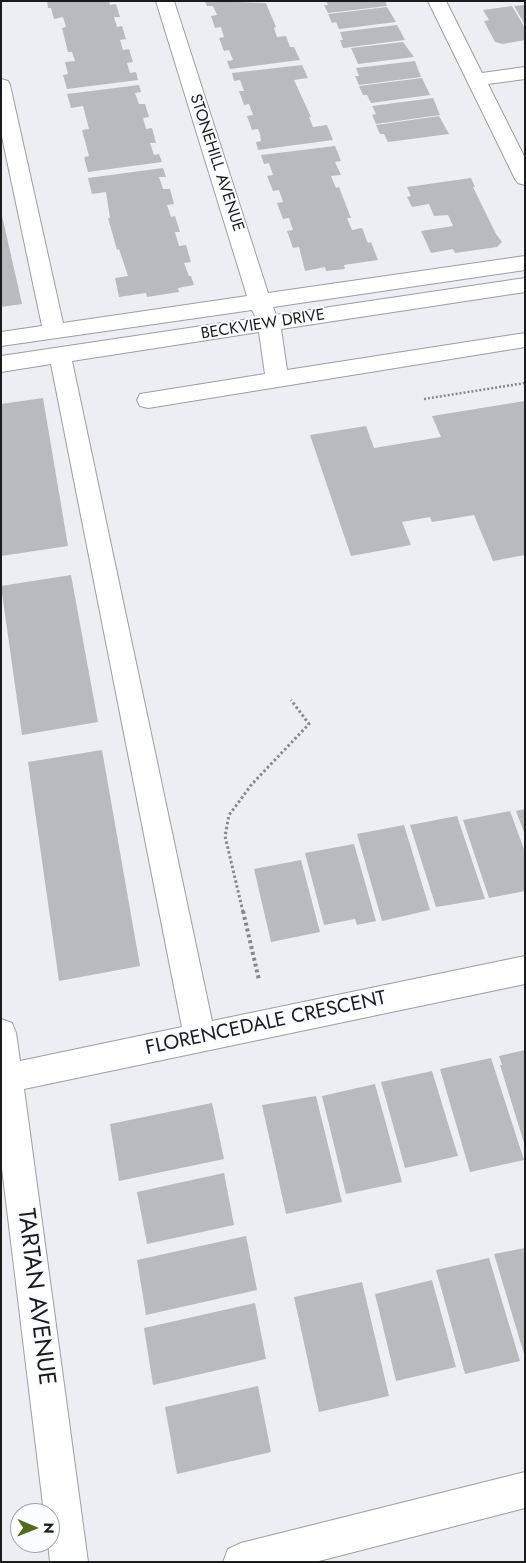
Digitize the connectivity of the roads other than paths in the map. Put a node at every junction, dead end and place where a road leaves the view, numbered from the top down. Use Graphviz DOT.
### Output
graph roads {
  1 [pos="164,1"];
  2 [pos="437,1"];
  3 [pos="525,73"];
  4 [pos="476,80"];
  5 [pos="1,85"];
  6 [pos="525,179"];
  7 [pos="525,263"];
  8 [pos="525,285"];
  9 [pos="260,302"];
  10 [pos="269,324"];
  11 [pos="1,339"];
  12 [pos="525,340"];
  13 [pos="57,343"];
  14 [pos="1,364"];
  15 [pos="277,379"];
  16 [pos="148,400"];
  17 [pos="525,970"];
  18 [pos="1,1033"];
  19 [pos="200,1038"];
  20 [pos="7,1078"];
  21 [pos="12,1198"];
  22 [pos="525,1490"];
  23 [pos="69,1562"];
  24 [pos="241,1562"];
  1 -- 9 [label="street, STONEHILL AVENUE"];
  2 -- 4 [label="street"];
  3 -- 4 [label="street"];
  4 -- 6 [label="street"];
  5 -- 13 [label="street"];
  7 -- 9 [label="street, BECKVIEW DRIVE"];
  8 -- 10 [label="street, BECKVIEW DRIVE"];
  9 -- 10 [label="street, STONEHILL AVENUE"];
  9 -- 13 [label="street, BECKVIEW DRIVE"];
  10 -- 13 [label="street, BECKVIEW DRIVE"];
  10 -- 15 [label="street, STONEHILL AVENUE"];
  11 -- 13 [label="street, BECKVIEW DRIVE"];
  12 -- 15 [label="street"];
  13 -- 14 [label="street, BECKVIEW DRIVE"];
  13 -- 19 [label="street"];
  15 -- 16 [label="street"];
  17 -- 19 [label="street, FLORENCEDALE CRESCENT"];
  18 -- 20 [label="street, TARTAN AVENUE"];
  19 -- 20 [label="street, FLORENCEDALE CRESCENT"];
  20 -- 21 [label="street, TARTAN AVENUE"];
  21 -- 23 [label="street, TARTAN AVENUE"];
  22 -- 24 [label="street"];
}
